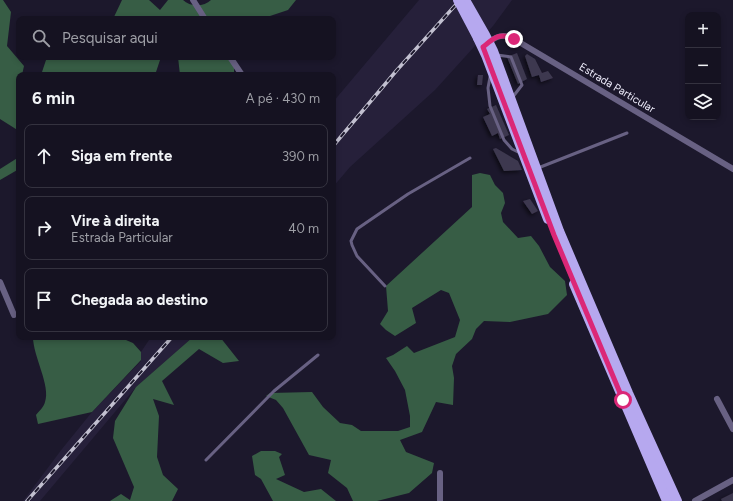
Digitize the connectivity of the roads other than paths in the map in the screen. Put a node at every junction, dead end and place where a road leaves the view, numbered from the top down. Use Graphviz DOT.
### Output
graph roads {
  1 [pos="193,0"];
  2 [pos="458,0"];
  3 [pos="465,0"];
  4 [pos="203,16"];
  5 [pos="484,40"];
  6 [pos="494,55"];
  7 [pos="232,60"];
  8 [pos="240,72"];
  9 [pos="511,99"];
  10 [pos="627,132"];
  11 [pos="470,158"];
  12 [pos="536,169"];
  13 [pos="733,169"];
  14 [pos="0,282"];
  15 [pos="385,286"];
  16 [pos="14,315"];
  17 [pos="318,355"];
  18 [pos="717,399"];
  19 [pos="733,429"];
  20 [pos="206,460"];
  21 [pos="440,472"];
  22 [pos="733,480"];
  23 [pos="440,501"];
  24 [pos="667,501"];
  25 [pos="677,501"];
  26 [pos="695,501"];
  1 -- 4 [label="street"];
  2 -- 5 [label="main road, bridge"];
  3 -- 5 [label="main road"];
  5 -- 6 [label="main road"];
  5 -- 13 [label="street, Estrada Particular"];
  5 -- 24 [label="main road"];
  6 -- 9 [label="main road"];
  6 -- 9 [label="lane"];
  7 -- 8 [label="street"];
  9 -- 12 [label="main road"];
  10 -- 12 [label="lane"];
  11 -- 15 [label="lane"];
  12 -- 25 [label="main road"];
  14 -- 16 [label="street"];
  17 -- 20 [label="lane"];
  18 -- 19 [label="street"];
  21 -- 23 [label="street"];
  22 -- 26 [label="street"];
}
